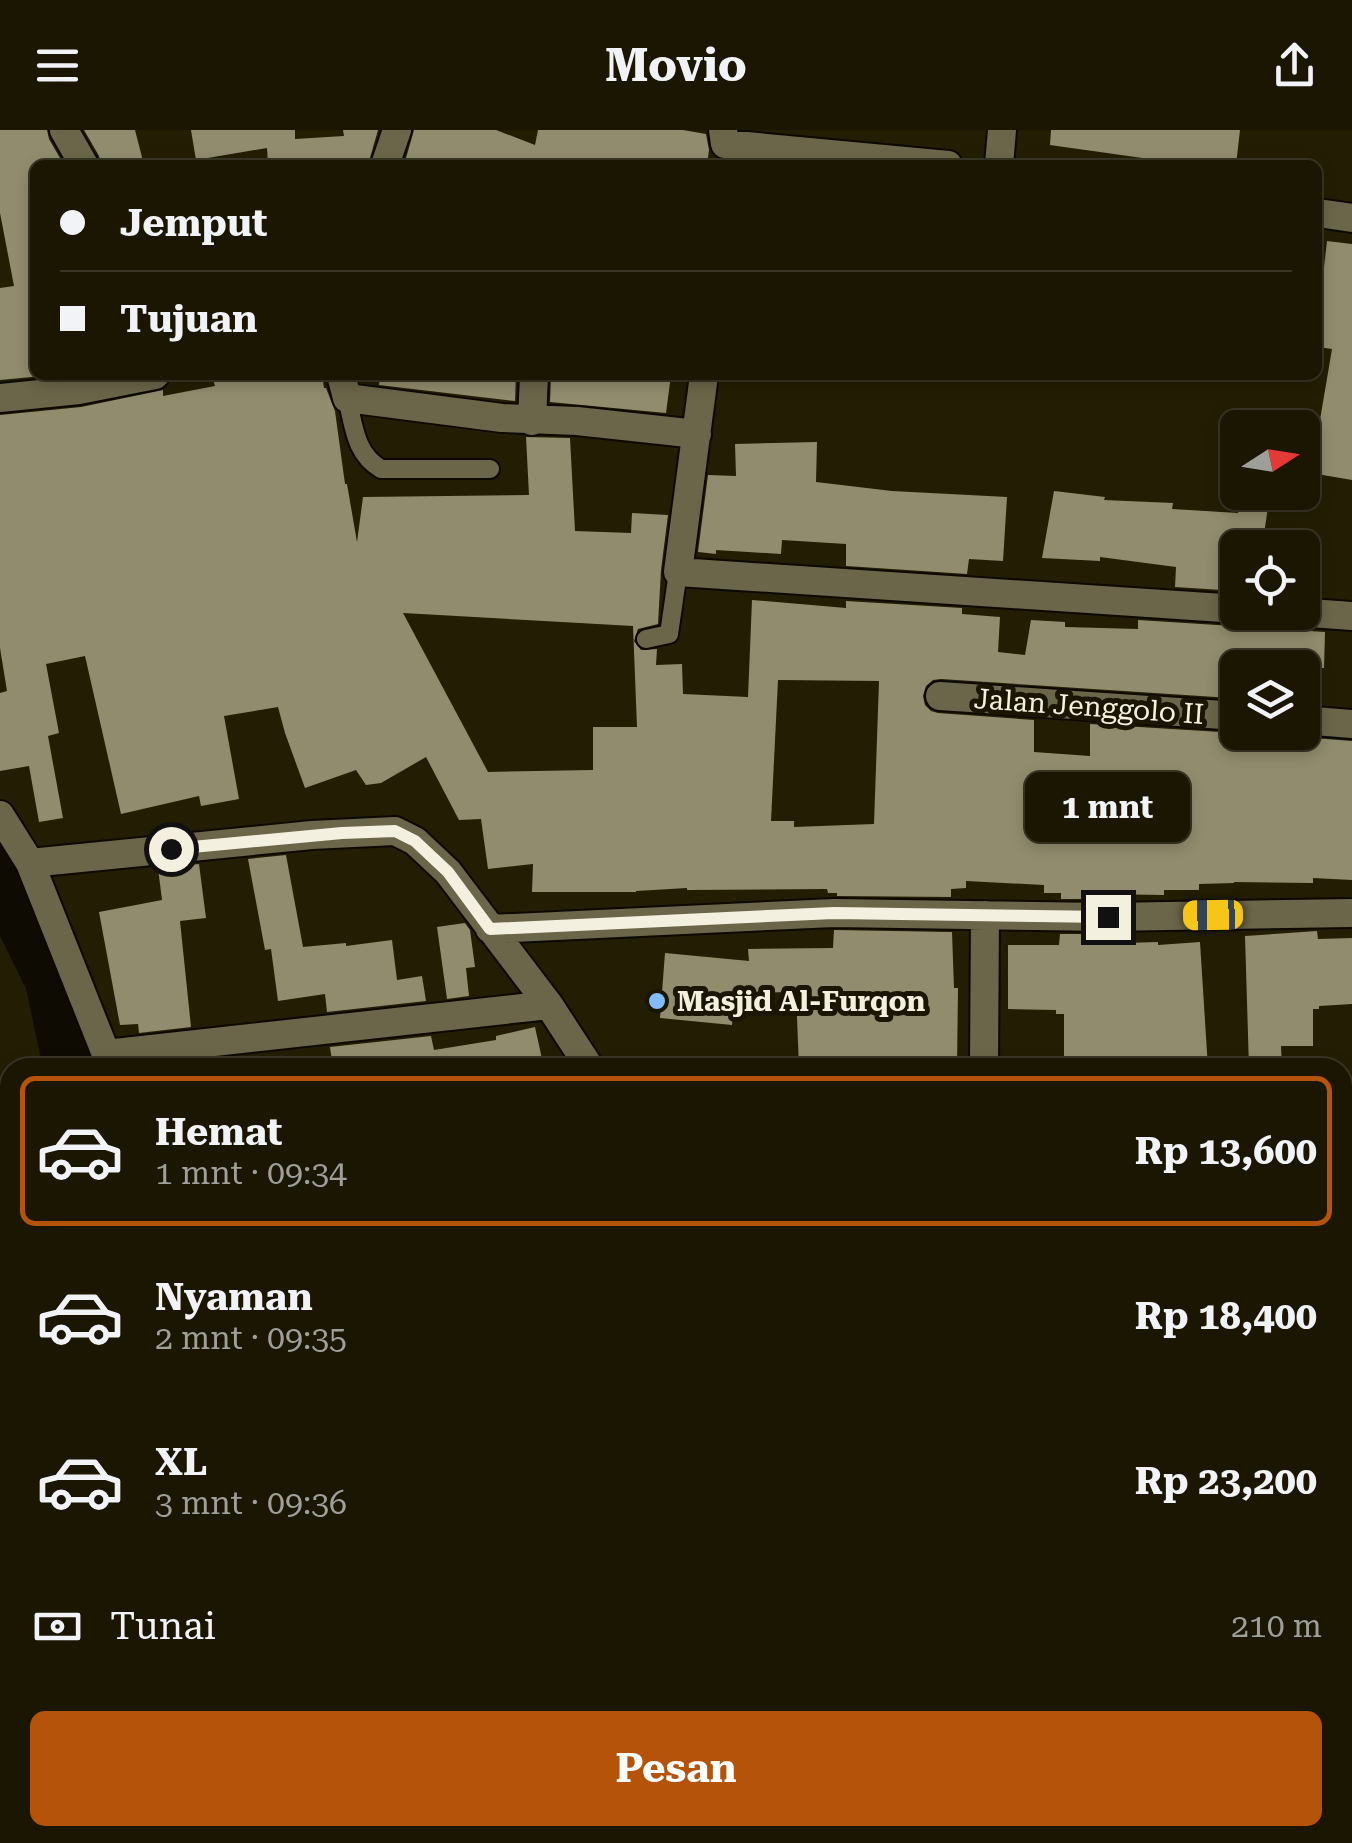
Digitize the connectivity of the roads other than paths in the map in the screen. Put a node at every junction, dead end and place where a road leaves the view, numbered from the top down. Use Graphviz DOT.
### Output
graph roads {
  1 [pos="64,130"];
  2 [pos="397,130"];
  3 [pos="1002,130"];
  4 [pos="723,146"];
  5 [pos="81,160"];
  6 [pos="387,160"];
  7 [pos="889,160"];
  8 [pos="999,160"];
  9 [pos="1322,214"];
  10 [pos="1352,218"];
  11 [pos="130,380"];
  12 [pos="534,380"];
  13 [pos="703,380"];
  14 [pos="344,387"];
  15 [pos="0,398"];
  16 [pos="532,420"];
  17 [pos="697,434"];
  18 [pos="490,469"];
  19 [pos="678,572"];
  20 [pos="1220,608"];
  21 [pos="1320,614"];
  22 [pos="1352,616"];
  23 [pos="646,639"];
  24 [pos="940,696"];
  25 [pos="1220,715"];
  26 [pos="1320,721"];
  27 [pos="1352,724"];
  28 [pos="0,816"];
  29 [pos="30,863"];
  30 [pos="1352,913"];
  31 [pos="985,915"];
  32 [pos="490,929"];
  33 [pos="549,1005"];
  34 [pos="105,1058"];
  35 [pos="130,1058"];
  36 [pos="583,1058"];
  37 [pos="984,1058"];
  1 -- 5 [label="street"];
  2 -- 6 [label="street"];
  3 -- 8 [label="street"];
  4 -- 7 [label="street"];
  9 -- 10 [label="street"];
  11 -- 15 [label="street"];
  12 -- 16 [label="street"];
  13 -- 17 [label="street"];
  14 -- 16 [label="street"];
  14 -- 18 [label="lane"];
  16 -- 17 [label="street"];
  17 -- 19 [label="street"];
  19 -- 20 [label="street"];
  19 -- 23 [label="lane"];
  21 -- 22 [label="street"];
  24 -- 25 [label="street, Jalan Jenggolo II"];
  26 -- 27 [label="street"];
  28 -- 29 [label="street"];
  29 -- 32 [label="street"];
  29 -- 34 [label="street"];
  30 -- 31 [label="street"];
  31 -- 32 [label="street"];
  31 -- 37 [label="street"];
  32 -- 33 [label="street"];
  33 -- 35 [label="street"];
  33 -- 36 [label="street"];
}
